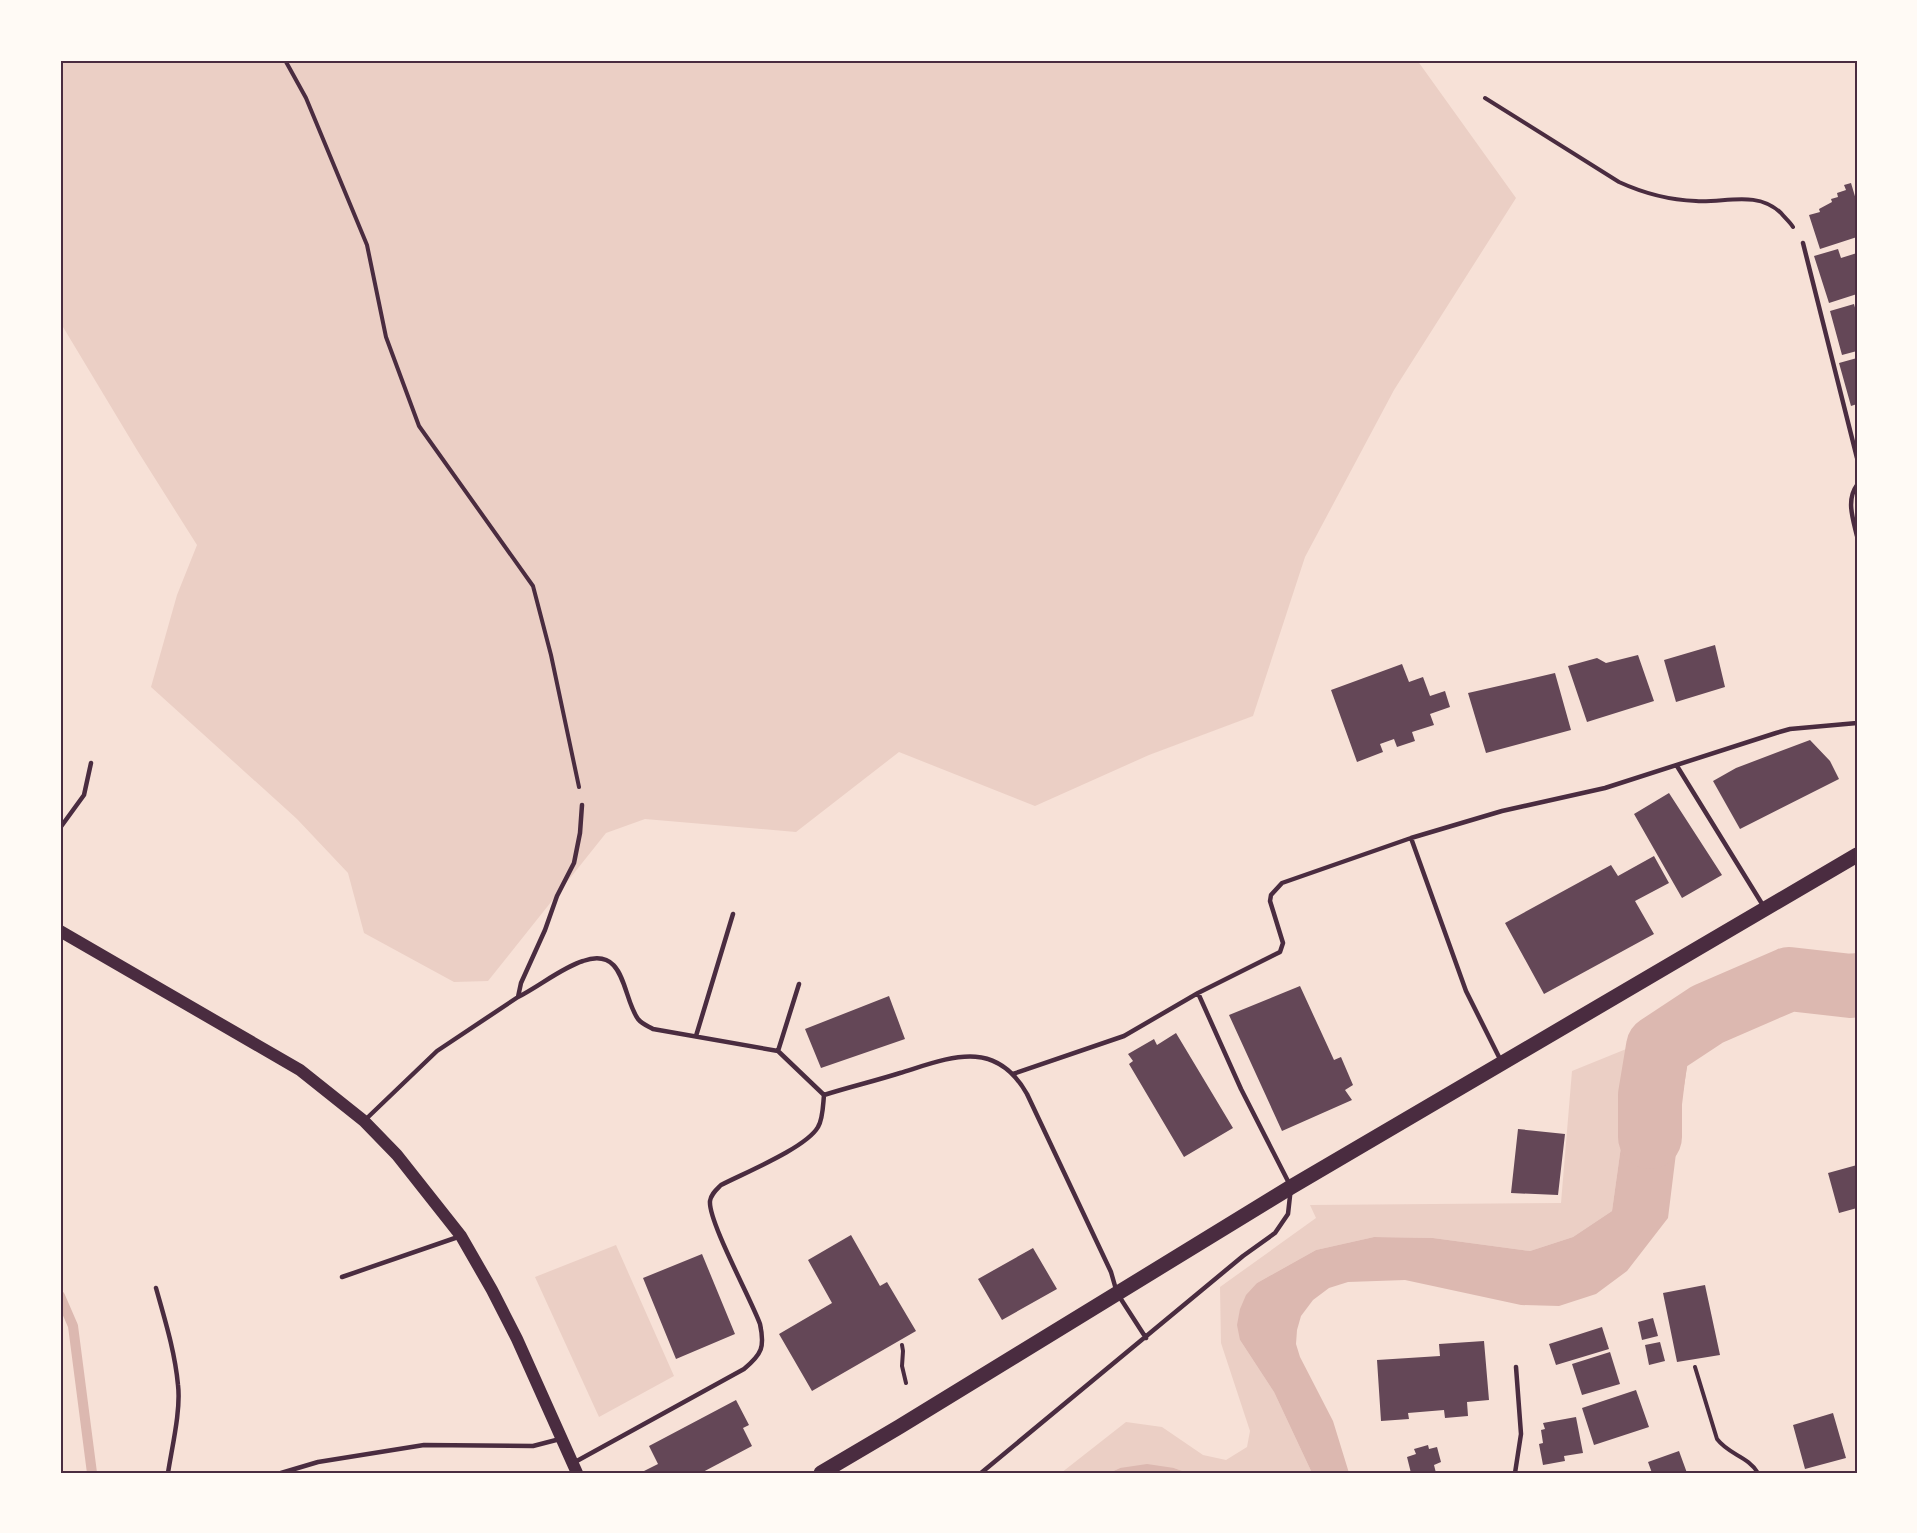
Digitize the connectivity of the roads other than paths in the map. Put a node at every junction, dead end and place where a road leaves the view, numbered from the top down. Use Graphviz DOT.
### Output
graph roads {
  1 [pos="1803,243"];
  2 [pos="1857,458"];
  3 [pos="1857,485"];
  4 [pos="1857,536"];
  5 [pos="1857,723"];
  6 [pos="91,763"];
  7 [pos="1677,766"];
  8 [pos="582,805"];
  9 [pos="60,828"];
  10 [pos="1411,838"];
  11 [pos="1857,855"];
  12 [pos="1765,909"];
  13 [pos="733,914"];
  14 [pos="60,931"];
  15 [pos="799,984"];
  16 [pos="1197,993"];
  17 [pos="518,997"];
  18 [pos="696,1036"];
  19 [pos="778,1051"];
  20 [pos="1503,1064"];
  21 [pos="1013,1074"];
  22 [pos="824,1095"];
  23 [pos="364,1121"];
  24 [pos="1291,1187"];
  25 [pos="461,1236"];
  26 [pos="342,1277"];
  27 [pos="156,1288"];
  28 [pos="1117,1293"];
  29 [pos="1146,1338"];
  30 [pos="1516,1367"];
  31 [pos="562,1438"];
  32 [pos="575,1468"];
  33 [pos="168,1473"];
  34 [pos="281,1473"];
  35 [pos="820,1473"];
  36 [pos="981,1473"];
  37 [pos="1515,1473"];
  1 -- 2 [label="lane"];
  3 -- 4 [label="lane"];
  5 -- 7 [label="lane"];
  6 -- 9 [label="lane"];
  7 -- 10 [label="lane"];
  7 -- 12 [label="lane"];
  8 -- 17 [label="lane"];
  10 -- 16 [label="lane"];
  10 -- 20 [label="lane"];
  11 -- 12 [label="main road"];
  12 -- 20 [label="main road"];
  13 -- 18 [label="lane"];
  14 -- 23 [label="main road"];
  15 -- 19 [label="lane"];
  16 -- 21 [label="lane"];
  16 -- 24 [label="lane"];
  17 -- 18 [label="lane"];
  17 -- 23 [label="lane"];
  18 -- 19 [label="lane"];
  19 -- 22 [label="lane"];
  20 -- 24 [label="main road"];
  21 -- 22 [label="lane"];
  21 -- 28 [label="lane"];
  22 -- 32 [label="lane"];
  23 -- 25 [label="main road"];
  24 -- 28 [label="main road"];
  24 -- 29 [label="lane"];
  25 -- 26 [label="lane"];
  25 -- 31 [label="main road"];
  27 -- 33 [label="lane"];
  28 -- 29 [label="lane"];
  28 -- 35 [label="main road"];
  29 -- 36 [label="lane"];
  30 -- 37 [label="lane"];
  31 -- 32 [label="main road"];
  31 -- 34 [label="lane"];
}
